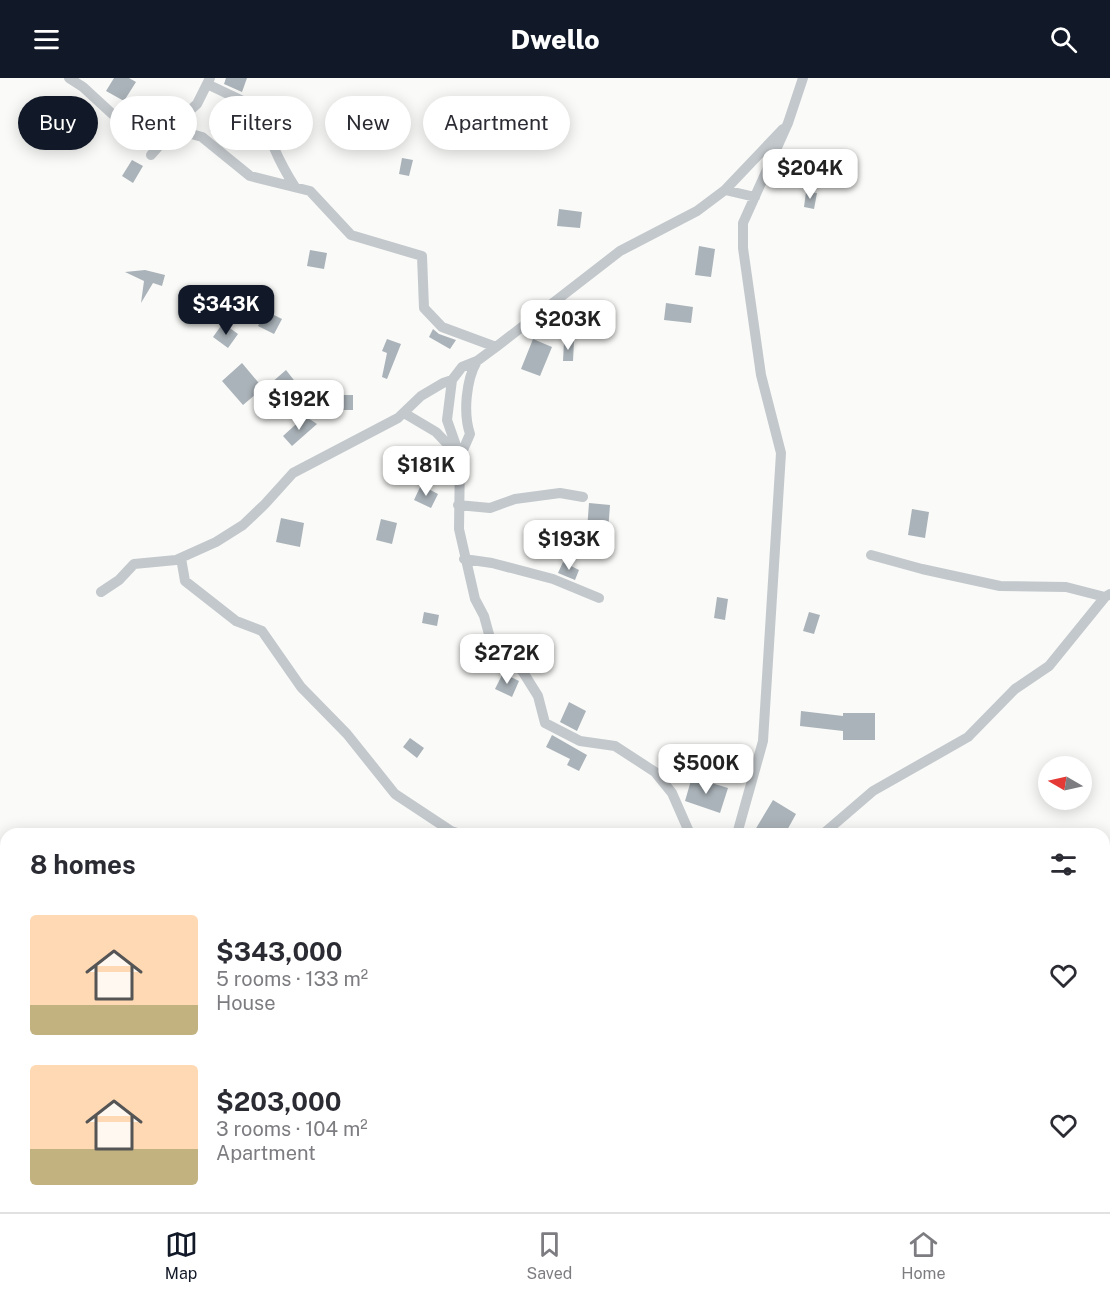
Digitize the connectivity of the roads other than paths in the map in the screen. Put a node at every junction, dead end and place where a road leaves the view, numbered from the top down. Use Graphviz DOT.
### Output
graph roads {
  1 [pos="69,78"];
  2 [pos="803,78"];
  3 [pos="209,81"];
  4 [pos="197,104"];
  5 [pos="110,112"];
  6 [pos="788,123"];
  7 [pos="197,136"];
  8 [pos="155,150"];
  9 [pos="151,155"];
  10 [pos="295,187"];
  11 [pos="725,190"];
  12 [pos="755,197"];
  13 [pos="496,347"];
  14 [pos="477,361"];
  15 [pos="452,380"];
  16 [pos="404,413"];
  17 [pos="460,457"];
  18 [pos="583,497"];
  19 [pos="458,505"];
  20 [pos="871,555"];
  21 [pos="181,558"];
  22 [pos="464,559"];
  23 [pos="101,591"];
  24 [pos="1108,596"];
  25 [pos="599,598"];
  26 [pos="446,828"];
  27 [pos="687,828"];
  28 [pos="739,828"];
  29 [pos="830,828"];
  1 -- 5 [label="street"];
  2 -- 6 [label="street"];
  3 -- 4 [label="street"];
  3 -- 10 [label="street"];
  6 -- 11 [label="street"];
  6 -- 12 [label="street"];
  7 -- 10 [label="street"];
  8 -- 9 [label="street"];
  10 -- 13 [label="street"];
  11 -- 12 [label="street"];
  11 -- 13 [label="street"];
  12 -- 28 [label="street"];
  13 -- 14 [label="street"];
  14 -- 15 [label="street"];
  14 -- 17 [label="street"];
  15 -- 16 [label="street"];
  15 -- 17 [label="street"];
  16 -- 17 [label="street"];
  16 -- 21 [label="street"];
  17 -- 19 [label="street"];
  18 -- 19 [label="street"];
  19 -- 22 [label="street"];
  20 -- 24 [label="street"];
  21 -- 23 [label="street"];
  21 -- 26 [label="street"];
  22 -- 25 [label="street"];
  22 -- 27 [label="street"];
  24 -- 29 [label="street"];
}
